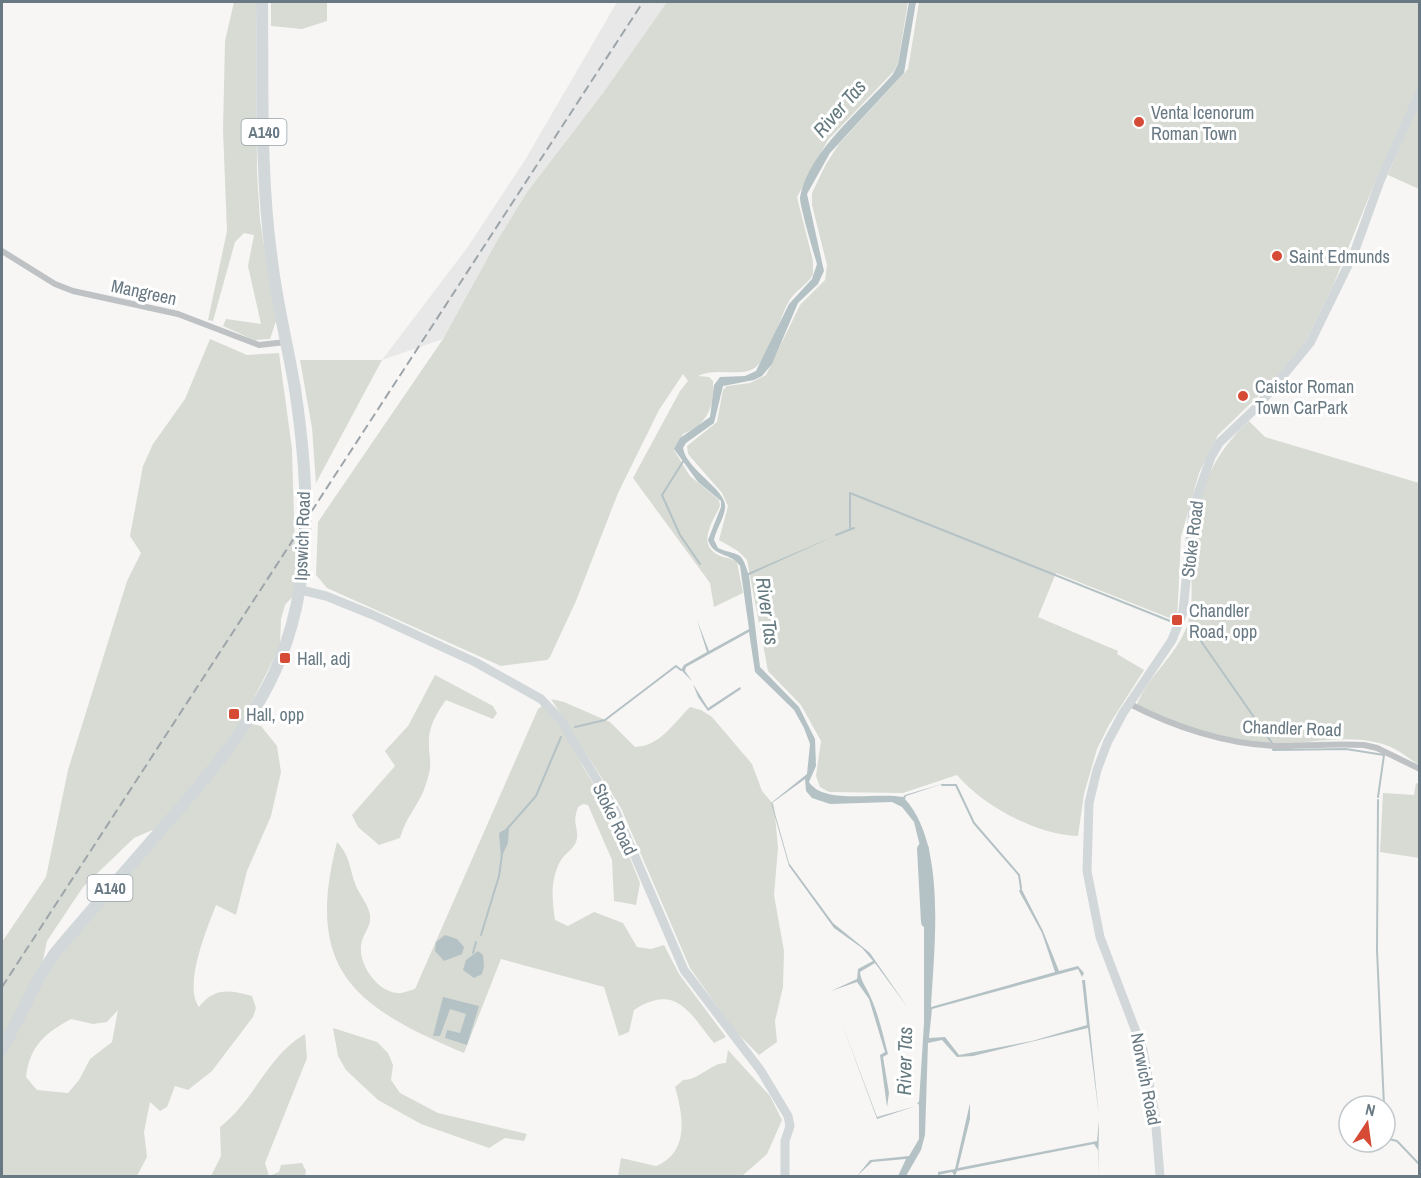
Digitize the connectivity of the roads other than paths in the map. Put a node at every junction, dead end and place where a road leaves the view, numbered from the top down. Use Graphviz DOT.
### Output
graph roads {
  1 [pos="262,2"];
  2 [pos="1419,92"];
  3 [pos="2,251"];
  4 [pos="286,342"];
  5 [pos="301,590"];
  6 [pos="1130,704"];
  7 [pos="1419,769"];
  8 [pos="1120,984"];
  9 [pos="2,1050"];
  10 [pos="785,1176"];
  11 [pos="1160,1176"];
  1 -- 4 [label="highway, Ipswich Road / A140"];
  2 -- 6 [label="street, Stoke Road"];
  3 -- 4 [label="street, Mangreen"];
  4 -- 5 [label="highway, Ipswich Road / A140"];
  5 -- 9 [label="highway, Ipswich Road / A140"];
  5 -- 10 [label="street, Stoke Road"];
  6 -- 7 [label="street, Chandler Road"];
  6 -- 8 [label="street, Stoke Road"];
  8 -- 11 [label="street, Norwich Road"];
}
